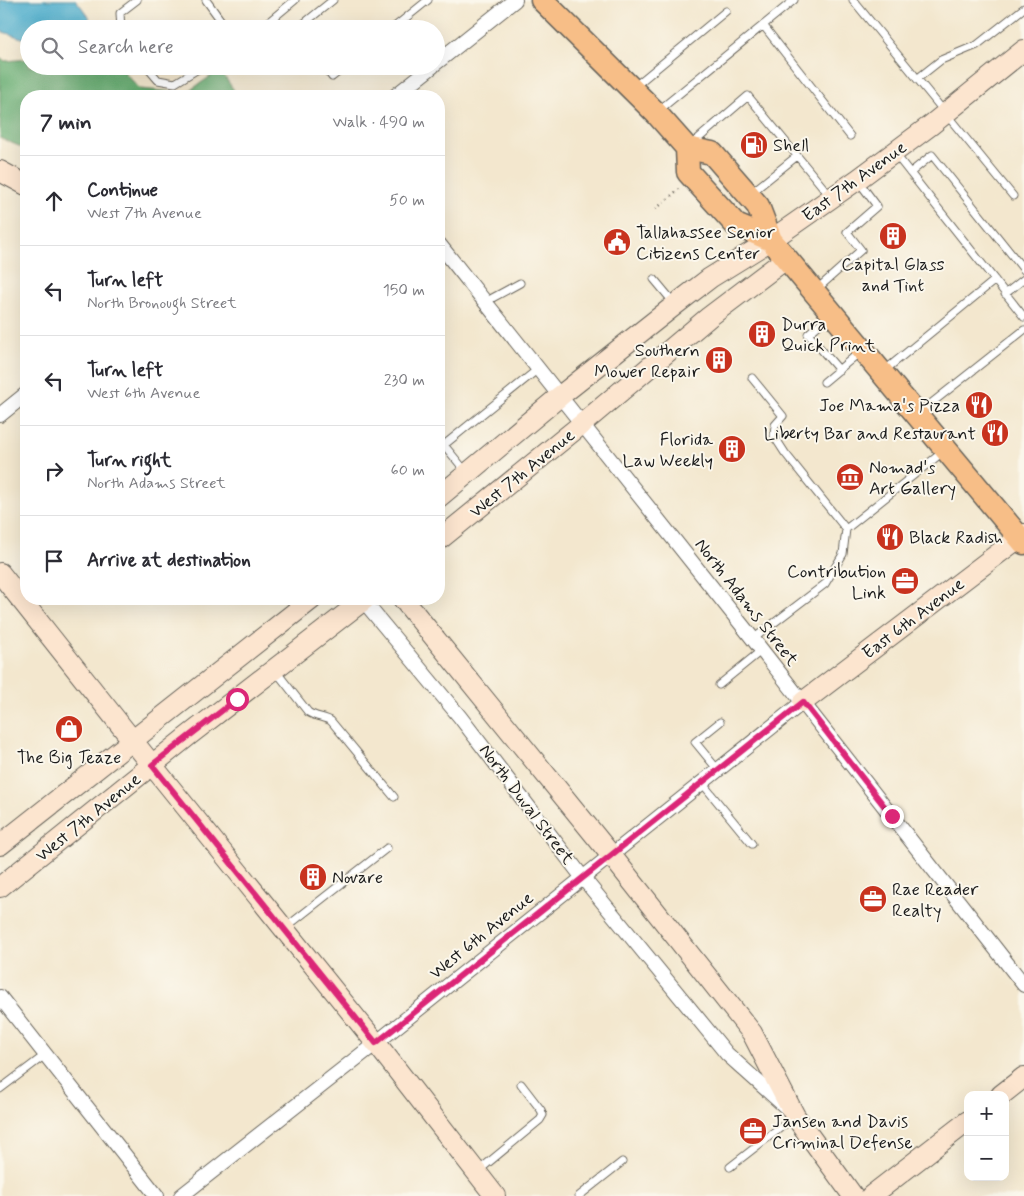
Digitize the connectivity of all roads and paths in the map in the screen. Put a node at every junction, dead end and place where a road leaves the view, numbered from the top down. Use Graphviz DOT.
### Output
graph roads {
  1 [pos="137,0"];
  2 [pos="206,0"];
  3 [pos="295,0"];
  4 [pos="333,0"];
  5 [pos="428,0"];
  6 [pos="515,0"];
  7 [pos="542,0"];
  8 [pos="794,0"];
  9 [pos="853,0"];
  10 [pos="1024,8"];
  11 [pos="726,10"];
  12 [pos="120,20"];
  13 [pos="221,20"];
  14 [pos="271,20"];
  15 [pos="308,20"];
  16 [pos="403,20"];
  17 [pos="763,25"];
  18 [pos="1024,50"];
  19 [pos="445,56"];
  20 [pos="154,75"];
  21 [pos="189,75"];
  22 [pos="421,75"];
  23 [pos="917,79"];
  24 [pos="631,89"];
  25 [pos="402,90"];
  26 [pos="656,113"];
  27 [pos="945,114"];
  28 [pos="850,136"];
  29 [pos="687,148"];
  30 [pos="894,152"];
  31 [pos="797,156"];
  32 [pos="0,171"];
  33 [pos="910,173"];
  34 [pos="857,180"];
  35 [pos="20,182"];
  36 [pos="684,185"];
  37 [pos="748,194"];
  38 [pos="1013,196"];
  39 [pos="832,198"];
  40 [pos="656,209"];
  41 [pos="771,240"];
  42 [pos="445,252"];
  43 [pos="787,258"];
  44 [pos="1024,270"];
  45 [pos="654,278"];
  46 [pos="1024,279"];
  47 [pos="995,280"];
  48 [pos="520,282"];
  49 [pos="815,292"];
  50 [pos="1005,294"];
  51 [pos="485,302"];
  52 [pos="675,305"];
  53 [pos="832,313"];
  54 [pos="1024,317"];
  55 [pos="695,329"];
  56 [pos="1024,330"];
  57 [pos="863,350"];
  58 [pos="538,369"];
  59 [pos="839,370"];
  60 [pos="882,372"];
  61 [pos="752,378"];
  62 [pos="824,382"];
  63 [pos="560,396"];
  64 [pos="20,399"];
  65 [pos="917,414"];
  66 [pos="0,415"];
  67 [pos="582,424"];
  68 [pos="445,444"];
  69 [pos="445,446"];
  70 [pos="946,449"];
  71 [pos="467,474"];
  72 [pos="445,492"];
  73 [pos="846,529"];
  74 [pos="445,535"];
  75 [pos="1023,538"];
  76 [pos="0,573"];
  77 [pos="20,598"];
  78 [pos="25,605"];
  79 [pos="304,605"];
  80 [pos="356,605"];
  81 [pos="369,605"];
  82 [pos="408,605"];
  83 [pos="753,639"];
  84 [pos="762,650"];
  85 [pos="274,670"];
  86 [pos="217,674"];
  87 [pos="718,685"];
  88 [pos="237,699"];
  89 [pos="803,702"];
  90 [pos="720,722"];
  91 [pos="133,741"];
  92 [pos="152,765"];
  93 [pos="718,770"];
  94 [pos="702,783"];
  95 [pos="394,797"];
  96 [pos="752,844"];
  97 [pos="0,845"];
  98 [pos="387,848"];
  99 [pos="611,855"];
  100 [pos="583,878"];
  101 [pos="0,887"];
  102 [pos="284,929"];
  103 [pos="1024,985"];
  104 [pos="0,997"];
  105 [pos="376,1043"];
  106 [pos="46,1055"];
  107 [pos="1024,1077"];
  108 [pos="521,1084"];
  109 [pos="0,1088"];
  110 [pos="1006,1091"];
  111 [pos="795,1116"];
  112 [pos="964,1124"];
  113 [pos="622,1162"];
  114 [pos="730,1167"];
  115 [pos="477,1172"];
  116 [pos="157,1196"];
  117 [pos="181,1196"];
  118 [pos="495,1196"];
  119 [pos="579,1196"];
  120 [pos="853,1196"];
  121 [pos="871,1196"];
  1 -- 12 [label="lane"];
  2 -- 13 [label="lane"];
  3 -- 14 [label="lane"];
  4 -- 15 [label="lane"];
  5 -- 16 [label="lane"];
  6 -- 19 [label="street"];
  7 -- 24 [label="main road"];
  8 -- 17 [label="lane"];
  9 -- 23 [label="lane"];
  10 -- 23 [label="lane"];
  11 -- 24 [label="lane"];
  17 -- 26 [label="lane"];
  17 -- 28 [label="lane"];
  18 -- 27 [label="street, East 7th Avenue"];
  20 -- 21 [label="lane"];
  22 -- 25 [label="street"];
  23 -- 27 [label="lane"];
  24 -- 26 [label="main road"];
  26 -- 29 [label="main road"];
  27 -- 30 [label="street, East 7th Avenue"];
  27 -- 38 [label="lane"];
  29 -- 31 [label="lane"];
  29 -- 37 [label="main road"];
  29 -- 41 [label="main road"];
  30 -- 33 [label="lane"];
  30 -- 34 [label="street, East 7th Avenue"];
  31 -- 37 [label="lane"];
  31 -- 39 [label="lane"];
  32 -- 35 [label="street"];
  33 -- 44 [label="lane"];
  33 -- 47 [label="lane"];
  34 -- 39 [label="street, East 7th Avenue"];
  34 -- 49 [label="lane"];
  36 -- 40 [label="path"];
  37 -- 41 [label="main road"];
  39 -- 41 [label="street, East 7th Avenue"];
  41 -- 43 [label="main road"];
  41 -- 52 [label="street, East 7th Avenue"];
  42 -- 51 [label="street, North Adams Street"];
  43 -- 49 [label="main road"];
  43 -- 55 [label="street"];
  45 -- 52 [label="lane"];
  46 -- 50 [label="lane"];
  47 -- 50 [label="lane"];
  47 -- 60 [label="lane"];
  48 -- 51 [label="lane"];
  49 -- 53 [label="main road"];
  50 -- 54 [label="lane"];
  51 -- 58 [label="street, North Adams Street"];
  52 -- 55 [label="street"];
  52 -- 63 [label="street, East 7th Avenue"];
  53 -- 57 [label="main road"];
  53 -- 59 [label="lane"];
  55 -- 67 [label="street"];
  56 -- 65 [label="lane"];
  57 -- 59 [label="lane"];
  57 -- 60 [label="main road"];
  58 -- 63 [label="street, North Adams Street"];
  58 -- 68 [label="lane"];
  59 -- 62 [label="lane"];
  60 -- 65 [label="main road"];
  61 -- 73 [label="lane"];
  63 -- 67 [label="street, North Adams Street"];
  63 -- 71 [label="street, West 7th Avenue"];
  64 -- 66 [label="street"];
  65 -- 70 [label="main road"];
  67 -- 74 [label="street, West 7th Avenue"];
  67 -- 83 [label="street, North Adams Street"];
  69 -- 71 [label="lane"];
  70 -- 73 [label="lane"];
  70 -- 75 [label="main road"];
  71 -- 72 [label="street, West 7th Avenue"];
  73 -- 83 [label="lane"];
  75 -- 89 [label="street, East 6th Avenue"];
  76 -- 77 [label="street"];
  78 -- 91 [label="street"];
  79 -- 86 [label="street, West 7th Avenue"];
  80 -- 85 [label="street, West 7th Avenue"];
  81 -- 100 [label="street, North Duval Street"];
  82 -- 99 [label="street, North Duval Street"];
  83 -- 84 [label="street, North Adams Street"];
  84 -- 87 [label="lane"];
  84 -- 89 [label="street, North Adams Street"];
  85 -- 88 [label="street, West 7th Avenue"];
  85 -- 95 [label="lane"];
  86 -- 88 [label="street"];
  86 -- 91 [label="street, West 7th Avenue"];
  88 -- 92 [label="street, West 7th Avenue"];
  89 -- 93 [label="street, West 6th Avenue"];
  89 -- 103 [label="street, North Adams Street"];
  90 -- 93 [label="lane"];
  91 -- 92 [label="street"];
  91 -- 97 [label="street, West 7th Avenue"];
  92 -- 101 [label="street, West 7th Avenue"];
  92 -- 102 [label="street"];
  93 -- 94 [label="street, West 6th Avenue"];
  94 -- 96 [label="lane"];
  94 -- 99 [label="street, West 6th Avenue"];
  98 -- 102 [label="lane"];
  99 -- 100 [label="street, West 6th Avenue"];
  99 -- 111 [label="street, North Duval Street"];
  100 -- 105 [label="street, West 6th Avenue"];
  100 -- 111 [label="street, North Duval Street"];
  102 -- 105 [label="street"];
  104 -- 106 [label="street"];
  105 -- 115 [label="street"];
  105 -- 117 [label="street, West 6th Avenue"];
  106 -- 109 [label="lane"];
  106 -- 116 [label="street"];
  107 -- 110 [label="street"];
  108 -- 115 [label="lane"];
  111 -- 114 [label="lane"];
  111 -- 120 [label="street, North Duval Street"];
  112 -- 121 [label="street"];
  113 -- 119 [label="lane"];
  115 -- 118 [label="street"];
}
